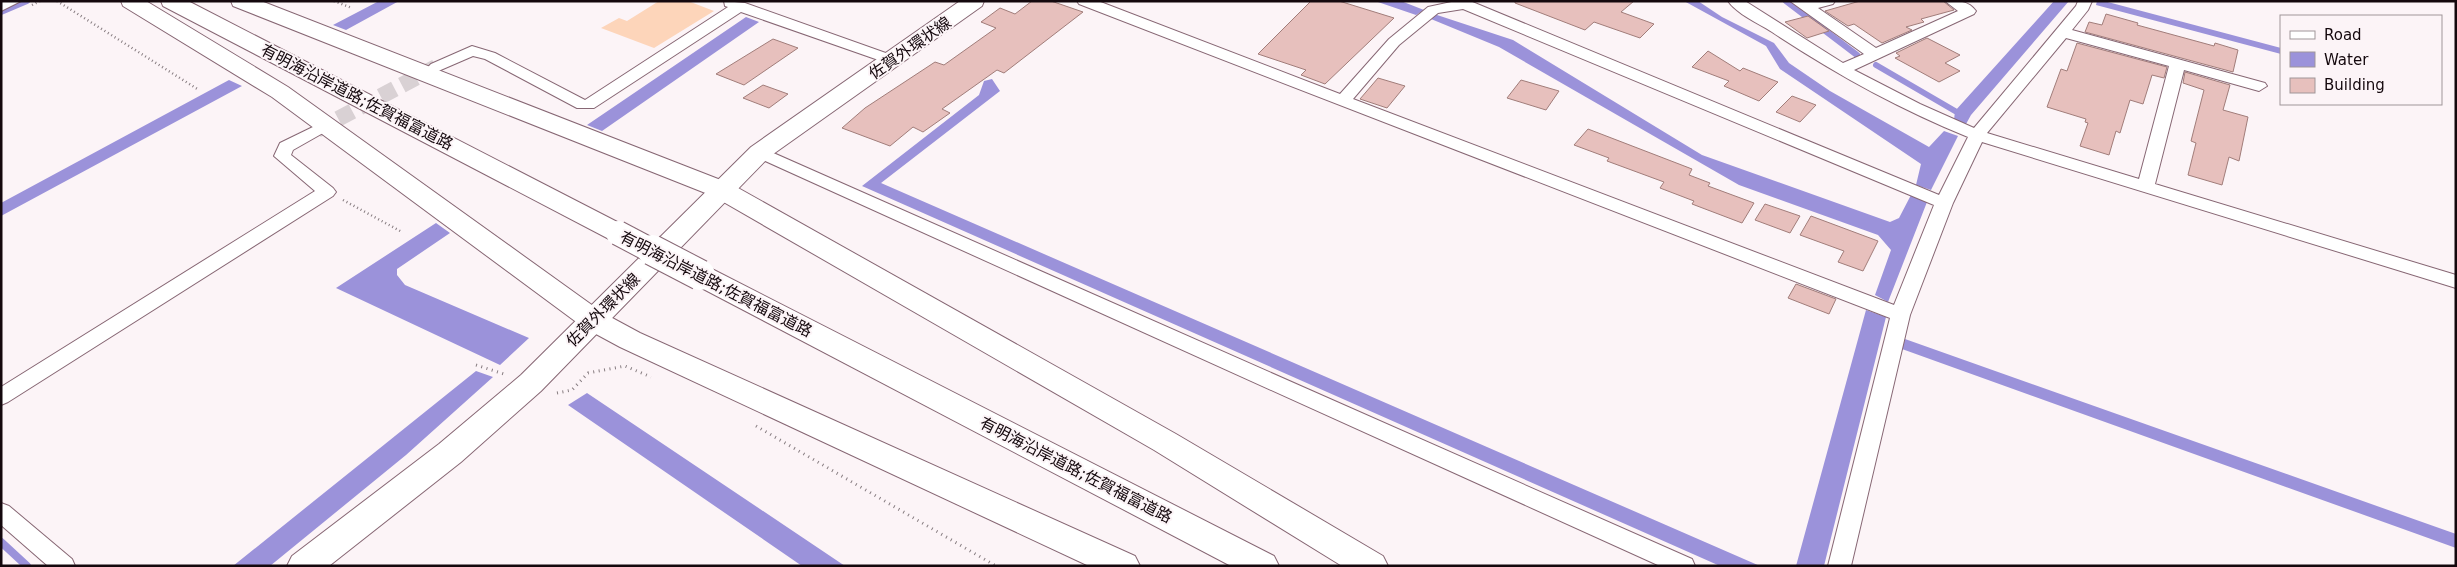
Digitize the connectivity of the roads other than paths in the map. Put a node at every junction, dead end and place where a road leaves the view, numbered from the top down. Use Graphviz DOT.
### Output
graph roads {
  1 [pos="14,1"];
  2 [pos="131,1"];
  3 [pos="171,1"];
  4 [pos="241,1"];
  5 [pos="974,1"];
  6 [pos="1084,1"];
  7 [pos="1735,1"];
  8 [pos="1828,1"];
  9 [pos="1952,1"];
  10 [pos="2085,1"];
  11 [pos="1466,3"];
  12 [pos="733,4"];
  13 [pos="1802,4"];
  14 [pos="1,7"];
  15 [pos="2062,32"];
  16 [pos="1875,54"];
  17 [pos="892,60"];
  18 [pos="2178,63"];
  19 [pos="436,67"];
  20 [pos="1843,69"];
  21 [pos="2259,86"];
  22 [pos="1343,100"];
  23 [pos="317,130"];
  24 [pos="1977,135"];
  25 [pos="760,152"];
  26 [pos="2146,187"];
  27 [pos="722,190"];
  28 [pos="1944,203"];
  29 [pos="2456,282"];
  30 [pos="1900,314"];
  31 [pos="593,320"];
  32 [pos="1,397"];
  33 [pos="1,512"];
  34 [pos="64,566"];
  35 [pos="304,566"];
  36 [pos="1123,566"];
  37 [pos="1262,566"];
  38 [pos="1372,566"];
  39 [pos="1684,566"];
  40 [pos="1839,566"];
  1 -- 14 [label="street"];
  2 -- 31 [label="main road"];
  3 -- 37 [label="main road, 有明海沿岸道路;佐賀福富道路, bridge"];
  4 -- 27 [label="main road"];
  5 -- 17 [label="main road, 佐賀外環状線"];
  6 -- 22 [label="street"];
  7 -- 20 [label="street"];
  8 -- 13 [label="street"];
  9 -- 16 [label="street"];
  10 -- 15 [label="street"];
  11 -- 22 [label="street"];
  11 -- 28 [label="street"];
  12 -- 17 [label="street"];
  12 -- 19 [label="street"];
  13 -- 16 [label="street"];
  15 -- 18 [label="street"];
  15 -- 24 [label="street"];
  16 -- 20 [label="street"];
  17 -- 25 [label="main road, 佐賀外環状線"];
  18 -- 21 [label="street"];
  18 -- 26 [label="street"];
  20 -- 24 [label="street"];
  22 -- 30 [label="street"];
  23 -- 32 [label="street"];
  24 -- 26 [label="street"];
  24 -- 28 [label="street"];
  25 -- 27 [label="main road, 佐賀外環状線"];
  25 -- 39 [label="street"];
  26 -- 29 [label="street"];
  27 -- 31 [label="main road, 佐賀外環状線"];
  27 -- 38 [label="main road"];
  28 -- 30 [label="street"];
  30 -- 40 [label="street"];
  31 -- 35 [label="main road, 佐賀外環状線"];
  31 -- 36 [label="main road"];
  33 -- 34 [label="street"];
}
